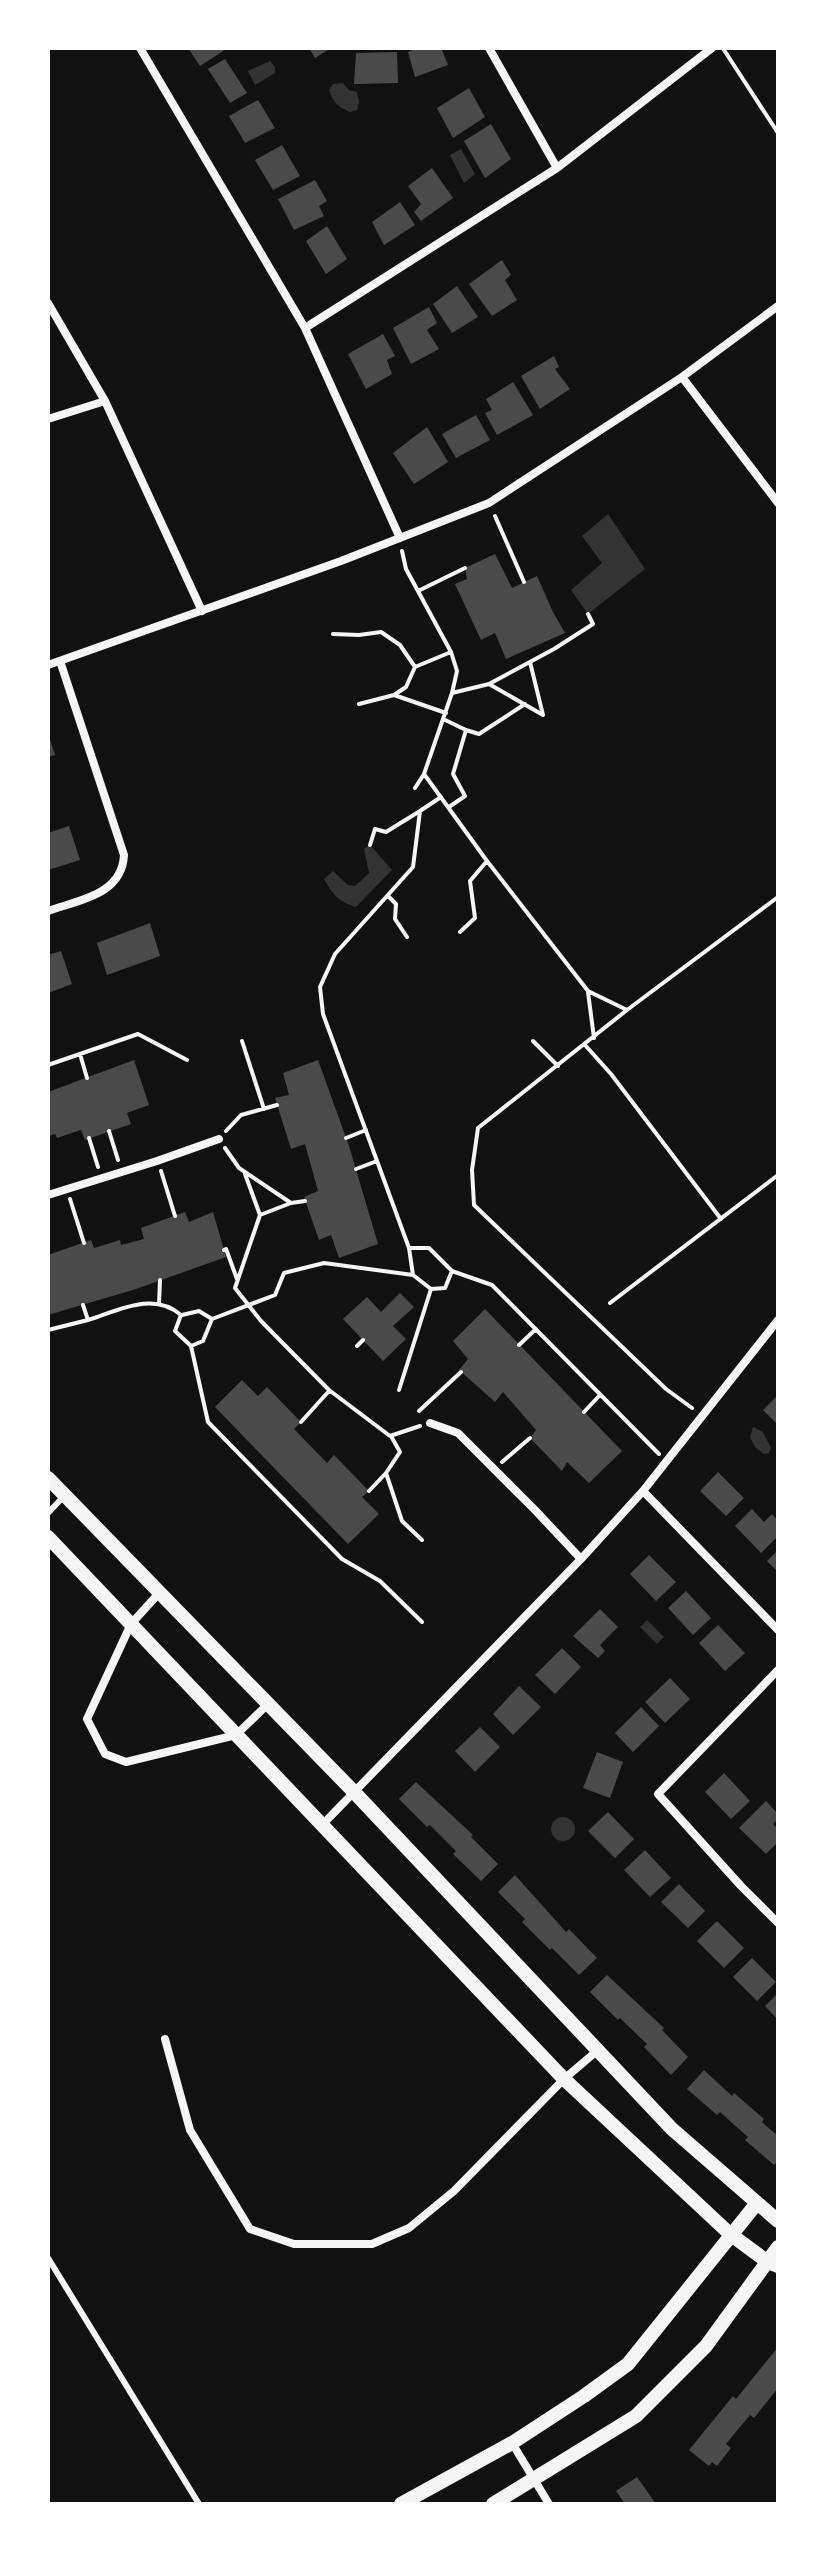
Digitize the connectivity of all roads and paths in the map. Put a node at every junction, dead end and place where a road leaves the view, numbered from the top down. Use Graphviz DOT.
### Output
graph roads {
  1 [pos="140,48"];
  2 [pos="489,48"];
  3 [pos="712,48"];
  4 [pos="723,48"];
  5 [pos="778,133"];
  6 [pos="557,168"];
  7 [pos="48,303"];
  8 [pos="778,306"];
  9 [pos="305,328"];
  10 [pos="682,377"];
  11 [pos="105,401"];
  12 [pos="48,419"];
  13 [pos="489,503"];
  14 [pos="778,503"];
  15 [pos="400,538"];
  16 [pos="465,568"];
  17 [pos="524,582"];
  18 [pos="418,591"];
  19 [pos="202,611"];
  20 [pos="588,614"];
  21 [pos="333,634"];
  22 [pos="451,652"];
  23 [pos="60,661"];
  24 [pos="530,662"];
  25 [pos="48,665"];
  26 [pos="415,667"];
  27 [pos="489,684"];
  28 [pos="452,693"];
  29 [pos="394,695"];
  30 [pos="359,704"];
  31 [pos="525,704"];
  32 [pos="444,716"];
  33 [pos="466,730"];
  34 [pos="424,774"];
  35 [pos="415,788"];
  36 [pos="441,797"];
  37 [pos="449,807"];
  38 [pos="420,811"];
  39 [pos="370,845"];
  40 [pos="487,861"];
  41 [pos="388,896"];
  42 [pos="778,897"];
  43 [pos="48,911"];
  44 [pos="460,932"];
  45 [pos="407,937"];
  46 [pos="588,991"];
  47 [pos="627,1010"];
  48 [pos="594,1038"];
  49 [pos="242,1041"];
  50 [pos="533,1041"];
  51 [pos="585,1045"];
  52 [pos="80,1054"];
  53 [pos="187,1060"];
  54 [pos="48,1065"];
  55 [pos="558,1066"];
  56 [pos="87,1078"];
  57 [pos="277,1105"];
  58 [pos="264,1109"];
  59 [pos="366,1130"];
  60 [pos="109,1131"];
  61 [pos="89,1138"];
  62 [pos="346,1138"];
  63 [pos="219,1139"];
  64 [pos="157,1161"];
  65 [pos="377,1161"];
  66 [pos="356,1169"];
  67 [pos="244,1172"];
  68 [pos="122,1173"];
  69 [pos="778,1175"];
  70 [pos="101,1179"];
  71 [pos="67,1189"];
  72 [pos="48,1195"];
  73 [pos="305,1201"];
  74 [pos="291,1203"];
  75 [pos="260,1215"];
  76 [pos="175,1216"];
  77 [pos="721,1219"];
  78 [pos="84,1243"];
  79 [pos="409,1248"];
  80 [pos="224,1250"];
  81 [pos="452,1271"];
  82 [pos="413,1275"];
  83 [pos="160,1280"];
  84 [pos="237,1281"];
  85 [pos="431,1289"];
  86 [pos="610,1303"];
  87 [pos="159,1304"];
  88 [pos="248,1304"];
  89 [pos="83,1305"];
  90 [pos="181,1315"];
  91 [pos="212,1319"];
  92 [pos="88,1320"];
  93 [pos="777,1324"];
  94 [pos="536,1329"];
  95 [pos="48,1330"];
  96 [pos="363,1340"];
  97 [pos="519,1345"];
  98 [pos="191,1346"];
  99 [pos="357,1346"];
  100 [pos="461,1372"];
  101 [pos="329,1390"];
  102 [pos="399,1390"];
  103 [pos="600,1395"];
  104 [pos="419,1411"];
  105 [pos="584,1412"];
  106 [pos="703,1416"];
  107 [pos="301,1422"];
  108 [pos="430,1423"];
  109 [pos="391,1436"];
  110 [pos="530,1438"];
  111 [pos="666,1461"];
  112 [pos="494,1469"];
  113 [pos="386,1473"];
  114 [pos="48,1478"];
  115 [pos="369,1491"];
  116 [pos="643,1491"];
  117 [pos="65,1495"];
  118 [pos="48,1513"];
  119 [pos="48,1537"];
  120 [pos="422,1540"];
  121 [pos="581,1559"];
  122 [pos="160,1592"];
  123 [pos="422,1622"];
  124 [pos="131,1624"];
  125 [pos="778,1630"];
  126 [pos="778,1670"];
  127 [pos="268,1704"];
  128 [pos="236,1735"];
  129 [pos="354,1792"];
  130 [pos="322,1825"];
  131 [pos="778,1923"];
  132 [pos="165,2039"];
  133 [pos="598,2050"];
  134 [pos="564,2079"];
  135 [pos="757,2203"];
  136 [pos="778,2221"];
  137 [pos="730,2234"];
  138 [pos="778,2247"];
  139 [pos="48,2258"];
  140 [pos="773,2264"];
  141 [pos="512,2443"];
  142 [pos="535,2480"];
  143 [pos="199,2504"];
  144 [pos="401,2504"];
  145 [pos="493,2504"];
  146 [pos="549,2504"];
  1 -- 9 [label="street"];
  2 -- 6 [label="street"];
  3 -- 6 [label="street"];
  4 -- 5 [label="path"];
  6 -- 9 [label="street"];
  7 -- 11 [label="street"];
  8 -- 10 [label="street"];
  9 -- 15 [label="street"];
  10 -- 13 [label="street"];
  10 -- 14 [label="street"];
  11 -- 12 [label="street"];
  11 -- 19 [label="street"];
  13 -- 15 [label="street"];
  13 -- 17 [label="path"];
  15 -- 18 [label="path"];
  15 -- 19 [label="street"];
  16 -- 18 [label="path"];
  18 -- 22 [label="path"];
  19 -- 23 [label="street"];
  20 -- 24 [label="path"];
  21 -- 26 [label="path"];
  22 -- 26 [label="path"];
  22 -- 28 [label="path"];
  23 -- 25 [label="street"];
  23 -- 43 [label="street"];
  24 -- 27 [label="path"];
  24 -- 31 [label="path"];
  26 -- 29 [label="path"];
  27 -- 28 [label="path"];
  27 -- 31 [label="path"];
  28 -- 32 [label="path"];
  29 -- 30 [label="path"];
  29 -- 32 [label="path"];
  31 -- 33 [label="path"];
  32 -- 33 [label="path"];
  32 -- 34 [label="path"];
  33 -- 37 [label="path"];
  34 -- 35 [label="path"];
  34 -- 36 [label="path"];
  36 -- 37 [label="path"];
  36 -- 38 [label="path"];
  37 -- 40 [label="path"];
  38 -- 39 [label="path"];
  38 -- 41 [label="path"];
  40 -- 44 [label="path"];
  40 -- 46 [label="path"];
  41 -- 45 [label="path"];
  41 -- 59 [label="path"];
  42 -- 47 [label="path"];
  46 -- 47 [label="path"];
  46 -- 48 [label="path"];
  47 -- 48 [label="path"];
  48 -- 51 [label="path"];
  49 -- 58 [label="path"];
  50 -- 55 [label="path"];
  51 -- 55 [label="path"];
  51 -- 77 [label="path"];
  52 -- 53 [label="path"];
  52 -- 54 [label="path"];
  52 -- 56 [label="path"];
  55 -- 106 [label="path"];
  57 -- 58 [label="path"];
  58 -- 63 [label="path"];
  59 -- 62 [label="path"];
  59 -- 65 [label="path"];
  60 -- 68 [label="path"];
  61 -- 70 [label="path"];
  63 -- 64 [label="street"];
  63 -- 67 [label="path"];
  64 -- 68 [label="street"];
  64 -- 76 [label="path"];
  65 -- 66 [label="path"];
  65 -- 79 [label="path"];
  67 -- 74 [label="path"];
  67 -- 75 [label="path"];
  68 -- 70 [label="street"];
  69 -- 77 [label="path"];
  70 -- 71 [label="street"];
  71 -- 72 [label="street"];
  71 -- 78 [label="path"];
  73 -- 74 [label="path"];
  74 -- 75 [label="path"];
  75 -- 84 [label="path"];
  77 -- 86 [label="path"];
  79 -- 81 [label="path"];
  79 -- 82 [label="path"];
  80 -- 84 [label="path"];
  81 -- 85 [label="path"];
  81 -- 94 [label="path"];
  82 -- 85 [label="path"];
  82 -- 88 [label="path"];
  83 -- 87 [label="path"];
  84 -- 88 [label="path"];
  85 -- 102 [label="path"];
  87 -- 90 [label="path"];
  87 -- 92 [label="path"];
  88 -- 91 [label="path"];
  88 -- 101 [label="path"];
  89 -- 92 [label="path"];
  90 -- 91 [label="path"];
  90 -- 98 [label="path"];
  91 -- 98 [label="path"];
  92 -- 95 [label="path"];
  93 -- 106 [label="street"];
  94 -- 97 [label="path"];
  94 -- 103 [label="path"];
  96 -- 99 [label="path"];
  98 -- 123 [label="path"];
  100 -- 104 [label="path"];
  101 -- 107 [label="path"];
  101 -- 109 [label="path"];
  103 -- 105 [label="path"];
  103 -- 111 [label="path"];
  106 -- 111 [label="street"];
  108 -- 109 [label="path"];
  108 -- 112 [label="street"];
  109 -- 113 [label="path"];
  110 -- 112 [label="path"];
  111 -- 116 [label="street"];
  112 -- 121 [label="street"];
  113 -- 115 [label="path"];
  113 -- 120 [label="path"];
  114 -- 117 [label="street"];
  116 -- 121 [label="street"];
  116 -- 125 [label="street"];
  117 -- 118 [label="lane"];
  117 -- 122 [label="street"];
  119 -- 124 [label="street"];
  121 -- 129 [label="street"];
  122 -- 124 [label="street"];
  122 -- 127 [label="street"];
  124 -- 128 [label="street"];
  124 -- 128 [label="street"];
  126 -- 131 [label="street"];
  127 -- 128 [label="street"];
  127 -- 129 [label="street"];
  128 -- 130 [label="street"];
  129 -- 130 [label="street"];
  129 -- 133 [label="street"];
  130 -- 134 [label="street"];
  132 -- 134 [label="street"];
  133 -- 134 [label="street"];
  133 -- 135 [label="street"];
  134 -- 137 [label="street"];
  135 -- 136 [label="street"];
  135 -- 137 [label="street"];
  137 -- 140 [label="street"];
  137 -- 141 [label="street"];
  138 -- 140 [label="street"];
  139 -- 143 [label="lane"];
  140 -- 142 [label="street"];
  141 -- 142 [label="street"];
  141 -- 144 [label="street"];
  142 -- 145 [label="street"];
  142 -- 146 [label="street"];
}
